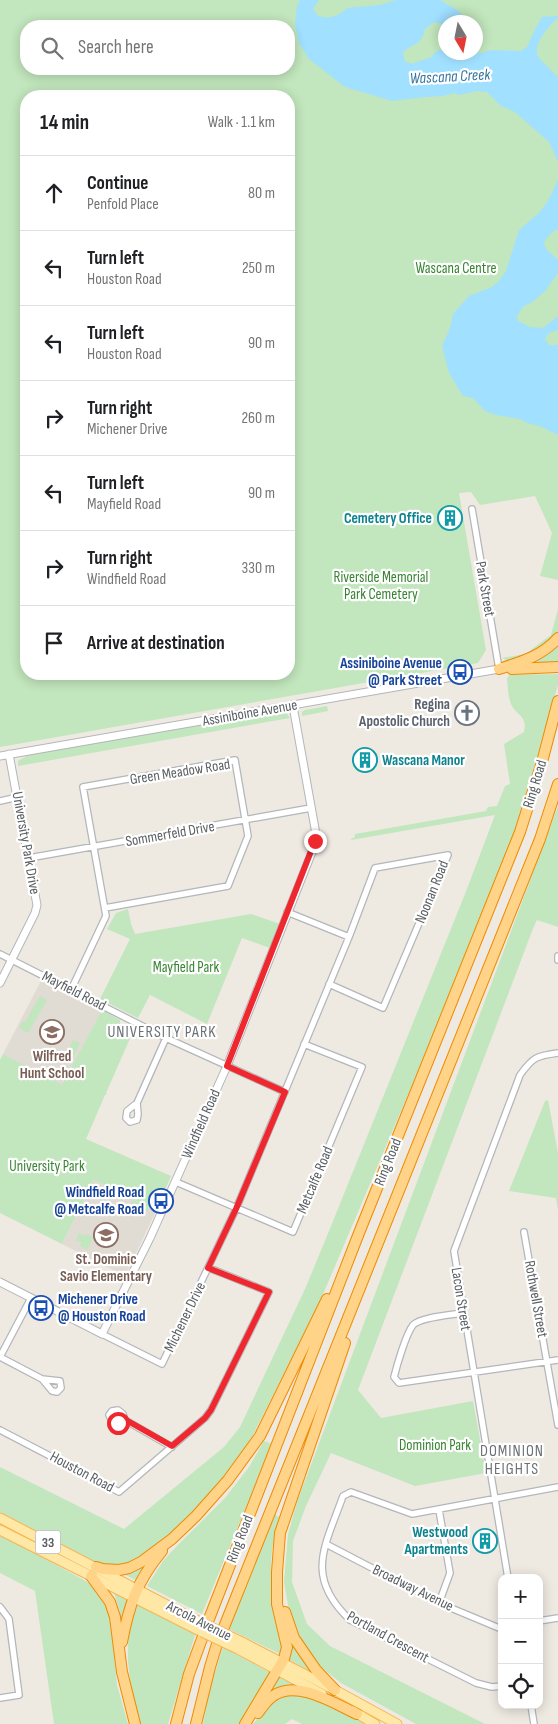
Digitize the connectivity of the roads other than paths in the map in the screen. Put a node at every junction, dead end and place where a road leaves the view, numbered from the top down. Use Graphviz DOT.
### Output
graph roads {
  1 [pos="472,509"];
  2 [pos="558,638"];
  3 [pos="555,667"];
  4 [pos="499,669"];
  5 [pos="558,701"];
  6 [pos="293,706"];
  7 [pos="9,754"];
  8 [pos="0,756"];
  9 [pos="558,784"];
  10 [pos="18,797"];
  11 [pos="0,801"];
  12 [pos="311,808"];
  13 [pos="246,820"];
  14 [pos="94,848"];
  15 [pos="30,858"];
  16 [pos="105,908"];
  17 [pos="287,912"];
  18 [pos="349,937"];
  19 [pos="0,954"];
  20 [pos="12,960"];
  21 [pos="0,983"];
  22 [pos="329,984"];
  23 [pos="70,990"];
  24 [pos="166,1038"];
  25 [pos="304,1044"];
  26 [pos="558,1053"];
  27 [pos="227,1066"];
  28 [pos="285,1092"];
  29 [pos="137,1103"];
  30 [pos="176,1182"];
  31 [pos="236,1209"];
  32 [pos="524,1232"];
  33 [pos="359,1233"];
  34 [pos="380,1241"];
  35 [pos="208,1268"];
  36 [pos="0,1282"];
  37 [pos="31,1298"];
  38 [pos="463,1313"];
  39 [pos="102,1334"];
  40 [pos="0,1357"];
  41 [pos="558,1360"];
  42 [pos="547,1362"];
  43 [pos="473,1374"];
  44 [pos="42,1379"];
  45 [pos="126,1420"];
  46 [pos="558,1425"];
  47 [pos="0,1430"];
  48 [pos="172,1446"];
  49 [pos="558,1487"];
  50 [pos="495,1499"];
  51 [pos="439,1510"];
  52 [pos="0,1518"];
  53 [pos="0,1530"];
  54 [pos="172,1539"];
  55 [pos="326,1544"];
  56 [pos="94,1572"];
  57 [pos="277,1572"];
  58 [pos="507,1574"];
  59 [pos="134,1593"];
  60 [pos="439,1603"];
  61 [pos="0,1607"];
  62 [pos="558,1618"];
  63 [pos="209,1619"];
  64 [pos="543,1620"];
  65 [pos="224,1627"];
  66 [pos="498,1628"];
  67 [pos="203,1636"];
  68 [pos="217,1644"];
  69 [pos="120,1653"];
  70 [pos="280,1667"];
  71 [pos="498,1686"];
  72 [pos="335,1690"];
  73 [pos="0,1698"];
  74 [pos="532,1709"];
  75 [pos="357,1714"];
  76 [pos="135,1724"];
  77 [pos="176,1724"];
  78 [pos="196,1724"];
  79 [pos="245,1724"];
  80 [pos="250,1724"];
  81 [pos="376,1724"];
  82 [pos="397,1724"];
  83 [pos="534,1724"];
  1 -- 4 [label="street, Park Street"];
  2 -- 4 [label="highway"];
  3 -- 4 [label="highway"];
  4 -- 6 [label="street, Assiniboine Avenue"];
  5 -- 33 [label="highway, Ring Road"];
  6 -- 7 [label="street, Assiniboine Avenue"];
  6 -- 12 [label="street, Windfield Road"];
  7 -- 8 [label="street, Assiniboine Avenue"];
  7 -- 10 [label="street, University Park Drive"];
  9 -- 34 [label="highway, Ring Road"];
  10 -- 11 [label="street"];
  10 -- 15 [label="street, University Park Drive"];
  12 -- 13 [label="street, Sommerfeld Drive"];
  12 -- 17 [label="street, Windfield Road"];
  13 -- 14 [label="street, Sommerfeld Drive"];
  13 -- 14 [label="street, Green Meadow Road"];
  13 -- 16 [label="street, Green Meadow Road"];
  14 -- 15 [label="street, Sommerfeld Drive"];
  14 -- 16 [label="street, Green Meadow Road"];
  15 -- 20 [label="street, University Park Drive"];
  16 -- 23 [label="street, Green Meadow Road"];
  17 -- 18 [label="street"];
  17 -- 27 [label="street, Windfield Road"];
  18 -- 22 [label="street, Michener Drive"];
  18 -- 22 [label="street, Noonan Road"];
  19 -- 20 [label="street, Mayfield Road"];
  20 -- 21 [label="street, University Park Drive"];
  20 -- 23 [label="street, Mayfield Road"];
  22 -- 25 [label="street, Michener Drive"];
  23 -- 24 [label="street, Mayfield Road"];
  24 -- 27 [label="street, Mayfield Road"];
  24 -- 29 [label="street"];
  25 -- 28 [label="street, Michener Drive"];
  25 -- 31 [label="street, Metcalfe Road"];
  26 -- 38 [label="street, Lacon Street"];
  27 -- 28 [label="street, Mayfield Road"];
  27 -- 30 [label="street, Windfield Road"];
  28 -- 31 [label="street, Michener Drive"];
  30 -- 31 [label="street, Metcalfe Road"];
  30 -- 39 [label="street, Windfield Road"];
  31 -- 35 [label="street, Michener Drive"];
  32 -- 42 [label="street, Rothwell Street"];
  33 -- 54 [label="highway"];
  33 -- 63 [label="highway, Ring Road"];
  34 -- 57 [label="highway"];
  34 -- 65 [label="highway, Ring Road"];
  35 -- 39 [label="street, Michener Drive"];
  35 -- 48 [label="street, Houston Road"];
  36 -- 37 [label="street, Michener Drive"];
  37 -- 39 [label="street, Michener Drive"];
  37 -- 40 [label="street"];
  38 -- 43 [label="street, Lacon Street"];
  38 -- 43 [label="street"];
  40 -- 44 [label="street"];
  41 -- 42 [label="street"];
  42 -- 43 [label="street"];
  42 -- 46 [label="street, Rothwell Street"];
  43 -- 50 [label="street, Lacon Street"];
  45 -- 48 [label="street"];
  47 -- 48 [label="street, Houston Road"];
  49 -- 50 [label="street, Portland Crescent"];
  50 -- 51 [label="street, Portland Crescent"];
  50 -- 58 [label="street, Lacon Street"];
  51 -- 55 [label="street, Portland Crescent"];
  51 -- 60 [label="street"];
  52 -- 56 [label="main road, Arcola Avenue / 33"];
  53 -- 56 [label="main road, Arcola Avenue / 33"];
  54 -- 56 [label="highway"];
  54 -- 59 [label="highway"];
  55 -- 60 [label="street, Broadway Avenue"];
  55 -- 71 [label="street, Portland Crescent"];
  56 -- 59 [label="main road, Arcola Avenue / 33"];
  56 -- 69 [label="highway"];
  57 -- 70 [label="highway"];
  57 -- 72 [label="highway"];
  59 -- 69 [label="highway"];
  59 -- 70 [label="main road, Arcola Avenue / 33, bridge"];
  60 -- 66 [label="street, Broadway Avenue"];
  61 -- 73 [label="street"];
  62 -- 64 [label="street"];
  67 -- 77 [label="highway"];
  68 -- 78 [label="highway"];
  69 -- 76 [label="highway"];
  70 -- 72 [label="main road, Arcola Avenue / 33"];
  70 -- 75 [label="main road, Arcola Avenue / 33"];
  70 -- 79 [label="highway"];
  72 -- 82 [label="main road, Arcola Avenue / 33"];
  74 -- 83 [label="street"];
  75 -- 80 [label="highway"];
  75 -- 81 [label="main road, Arcola Avenue / 33"];
}
